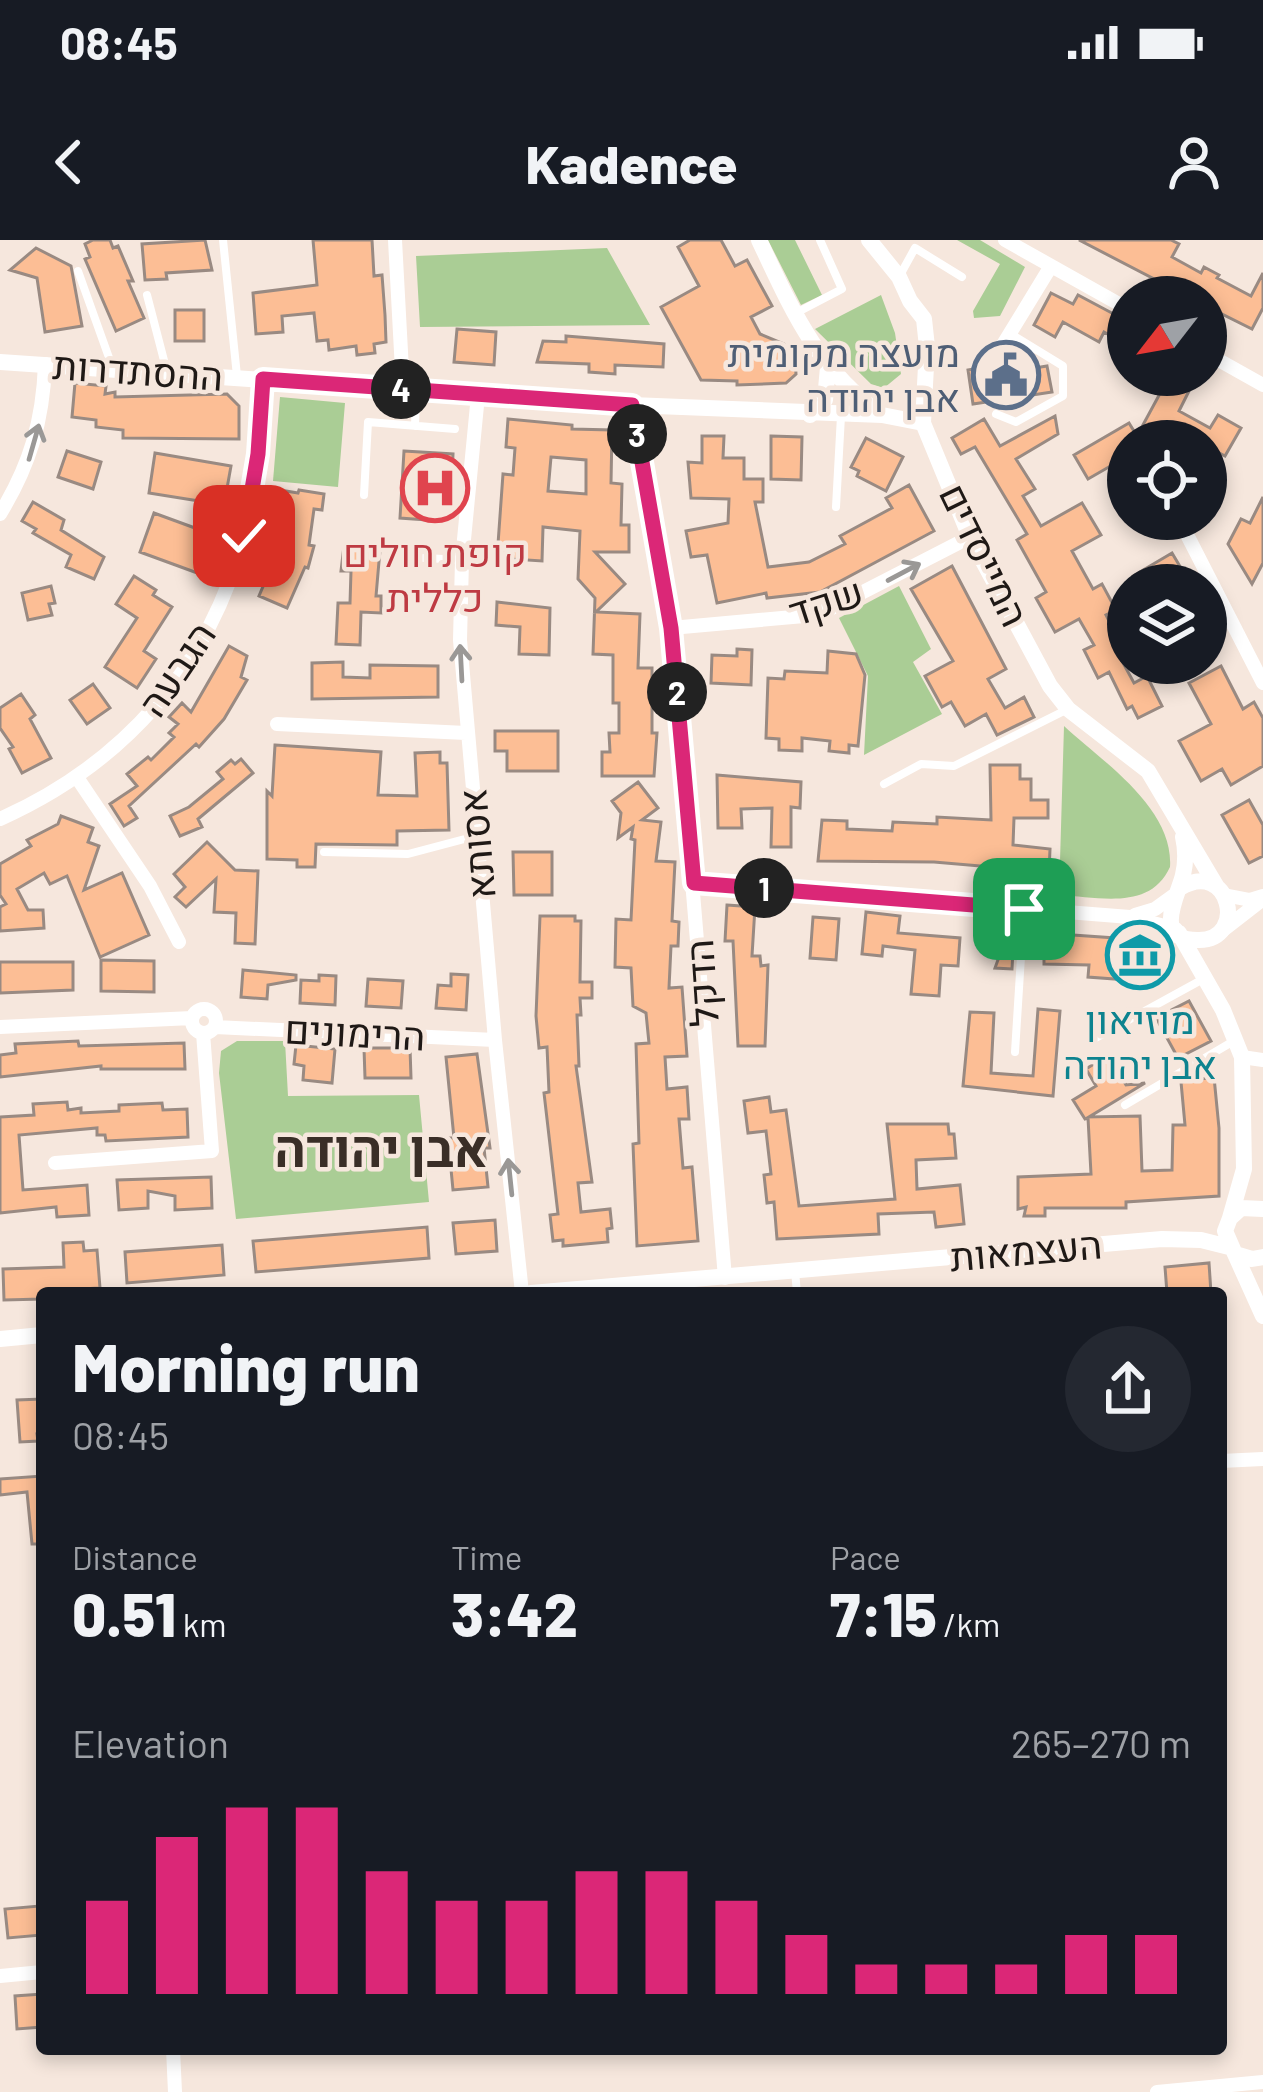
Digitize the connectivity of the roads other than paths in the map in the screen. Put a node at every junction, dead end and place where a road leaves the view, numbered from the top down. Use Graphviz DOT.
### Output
graph roads {
  1 [pos="223,240"];
  2 [pos="394,240"];
  3 [pos="759,240"];
  4 [pos="820,240"];
  5 [pos="869,240"];
  6 [pos="1005,240"];
  7 [pos="1051,266"];
  8 [pos="78,271"];
  9 [pos="899,277"];
  10 [pos="962,277"];
  11 [pos="147,295"];
  12 [pos="1107,297"];
  13 [pos="796,313"];
  14 [pos="1010,333"];
  15 [pos="1001,348"];
  16 [pos="0,362"];
  17 [pos="45,364"];
  18 [pos="1227,365"];
  19 [pos="828,366"];
  20 [pos="113,368"];
  21 [pos="167,372"];
  22 [pos="237,378"];
  23 [pos="263,379"];
  24 [pos="1263,385"];
  25 [pos="410,390"];
  26 [pos="478,395"];
  27 [pos="632,405"];
  28 [pos="996,414"];
  29 [pos="810,415"];
  30 [pos="882,415"];
  31 [pos="842,416"];
  32 [pos="923,423"];
  33 [pos="415,426"];
  34 [pos="455,429"];
  35 [pos="364,495"];
  36 [pos="836,507"];
  37 [pos="0,514"];
  38 [pos="970,537"];
  39 [pos="1191,540"];
  40 [pos="424,558"];
  41 [pos="462,560"];
  42 [pos="671,628"];
  43 [pos="1255,648"];
  44 [pos="1263,682"];
  45 [pos="1068,709"];
  46 [pos="277,724"];
  47 [pos="466,733"];
  48 [pos="78,779"];
  49 [pos="884,784"];
  50 [pos="0,819"];
  51 [pos="1182,831"];
  52 [pos="476,836"];
  53 [pos="324,851"];
  54 [pos="694,883"];
  55 [pos="1221,891"];
  56 [pos="1176,892"];
  57 [pos="1263,898"];
  58 [pos="1024,909"];
  59 [pos="1124,917"];
  60 [pos="1177,931"];
  61 [pos="1218,934"];
  62 [pos="179,941"];
  63 [pos="1208,983"];
  64 [pos="192,1018"];
  65 [pos="0,1027"];
  66 [pos="209,1030"];
  67 [pos="1236,1039"];
  68 [pos="495,1040"];
  69 [pos="1091,1040"];
  70 [pos="1015,1052"];
  71 [pos="1242,1058"];
  72 [pos="1263,1060"];
  73 [pos="1125,1105"];
  74 [pos="55,1162"];
  75 [pos="1244,1169"];
  76 [pos="1262,1209"];
  77 [pos="1228,1221"];
  78 [pos="1162,1240"];
  79 [pos="1232,1250"];
  80 [pos="1263,1257"];
  81 [pos="1263,1267"];
  82 [pos="796,1271"];
  83 [pos="725,1278"];
  84 [pos="537,1287"];
  85 [pos="605,1287"];
  86 [pos="797,1287"];
  87 [pos="1262,1312"];
  88 [pos="36,1336"];
  89 [pos="0,1339"];
  90 [pos="1263,1459"];
  91 [pos="1227,1462"];
  92 [pos="36,1973"];
  93 [pos="0,1976"];
  94 [pos="173,2055"];
  95 [pos="1263,2082"];
  96 [pos="175,2092"];
  97 [pos="1157,2092"];
  1 -- 22 [label="lane"];
  2 -- 25 [label="street"];
  3 -- 13 [label="street"];
  4 -- 13 [label="lane"];
  5 -- 9 [label="street, המייסדים"];
  6 -- 7 [label="street"];
  7 -- 12 [label="street"];
  7 -- 14 [label="street"];
  8 -- 20 [label="lane"];
  9 -- 10 [label="lane"];
  9 -- 32 [label="street, המייסדים"];
  11 -- 21 [label="lane"];
  13 -- 19 [label="street"];
  14 -- 15 [label="street"];
  14 -- 28 [label="lane"];
  16 -- 17 [label="street, ההסתדרות"];
  17 -- 20 [label="street, ההסתדרות"];
  37 -- 17 [label="street, one-way"];
  18 -- 24 [label="street"];
  19 -- 29 [label="street"];
  19 -- 30 [label="street"];
  20 -- 21 [label="street, ההסתדרות"];
  21 -- 22 [label="street, ההסתדרות"];
  22 -- 23 [label="street, ההסתדרות"];
  23 -- 25 [label="street, ההסתדרות"];
  23 -- 48 [label="street, הגבעה"];
  25 -- 26 [label="street, ההסתדרות"];
  25 -- 33 [label="lane"];
  26 -- 27 [label="street, ההסתדרות"];
  26 -- 41 [label="street, אסותא"];
  27 -- 29 [label="street, ההסתדרות"];
  27 -- 42 [label="street, הדקל"];
  29 -- 31 [label="street, ההסתדרות"];
  30 -- 31 [label="street, ההסתדרות"];
  30 -- 32 [label="street, ההסתדרות"];
  31 -- 36 [label="lane"];
  32 -- 38 [label="street, המייסדים"];
  33 -- 34 [label="lane"];
  33 -- 35 [label="lane"];
  42 -- 38 [label="street, שקד, one-way"];
  38 -- 45 [label="street, המייסדים"];
  39 -- 43 [label="street"];
  40 -- 41 [label="lane"];
  47 -- 41 [label="street, אסותא, one-way"];
  42 -- 54 [label="street, הדקל"];
  43 -- 44 [label="street"];
  45 -- 49 [label="lane"];
  45 -- 51 [label="street, המייסדים"];
  46 -- 47 [label="street"];
  47 -- 52 [label="street, אסותא"];
  48 -- 50 [label="street, הגבעה"];
  48 -- 62 [label="street"];
  51 -- 55 [label="street, המייסדים"];
  51 -- 56 [label="street"];
  52 -- 53 [label="lane"];
  52 -- 68 [label="street, אסותא"];
  54 -- 58 [label="street"];
  54 -- 83 [label="street, הדקל"];
  55 -- 56 [label="street"];
  55 -- 57 [label="street"];
  55 -- 61 [label="street"];
  56 -- 59 [label="street"];
  56 -- 60 [label="street"];
  57 -- 61 [label="street"];
  58 -- 59 [label="street"];
  58 -- 70 [label="lane"];
  59 -- 60 [label="street"];
  60 -- 61 [label="street"];
  60 -- 63 [label="street"];
  61 -- 63 [label="street"];
  63 -- 67 [label="street"];
  63 -- 69 [label="lane"];
  64 -- 65 [label="street"];
  64 -- 66 [label="street"];
  64 -- 66 [label="street"];
  66 -- 68 [label="street, הרימונים"];
  66 -- 74 [label="street"];
  67 -- 71 [label="street"];
  67 -- 73 [label="lane"];
  84 -- 68 [label="street, אסותא, one-way"];
  71 -- 72 [label="street"];
  71 -- 75 [label="street"];
  75 -- 76 [label="street"];
  75 -- 77 [label="street"];
  76 -- 77 [label="street, העצמאות"];
  77 -- 78 [label="street, העצמאות"];
  77 -- 79 [label="street"];
  78 -- 79 [label="street, העצמאות"];
  78 -- 82 [label="street, העצמאות"];
  79 -- 80 [label="street, העצמאות"];
  79 -- 87 [label="street"];
  81 -- 87 [label="street"];
  82 -- 83 [label="street, העצמאות"];
  82 -- 86 [label="lane"];
  83 -- 85 [label="street, העצמאות"];
  88 -- 89 [label="street"];
  90 -- 91 [label="street"];
  92 -- 93 [label="street"];
  94 -- 96 [label="street"];
  95 -- 97 [label="street"];
}
